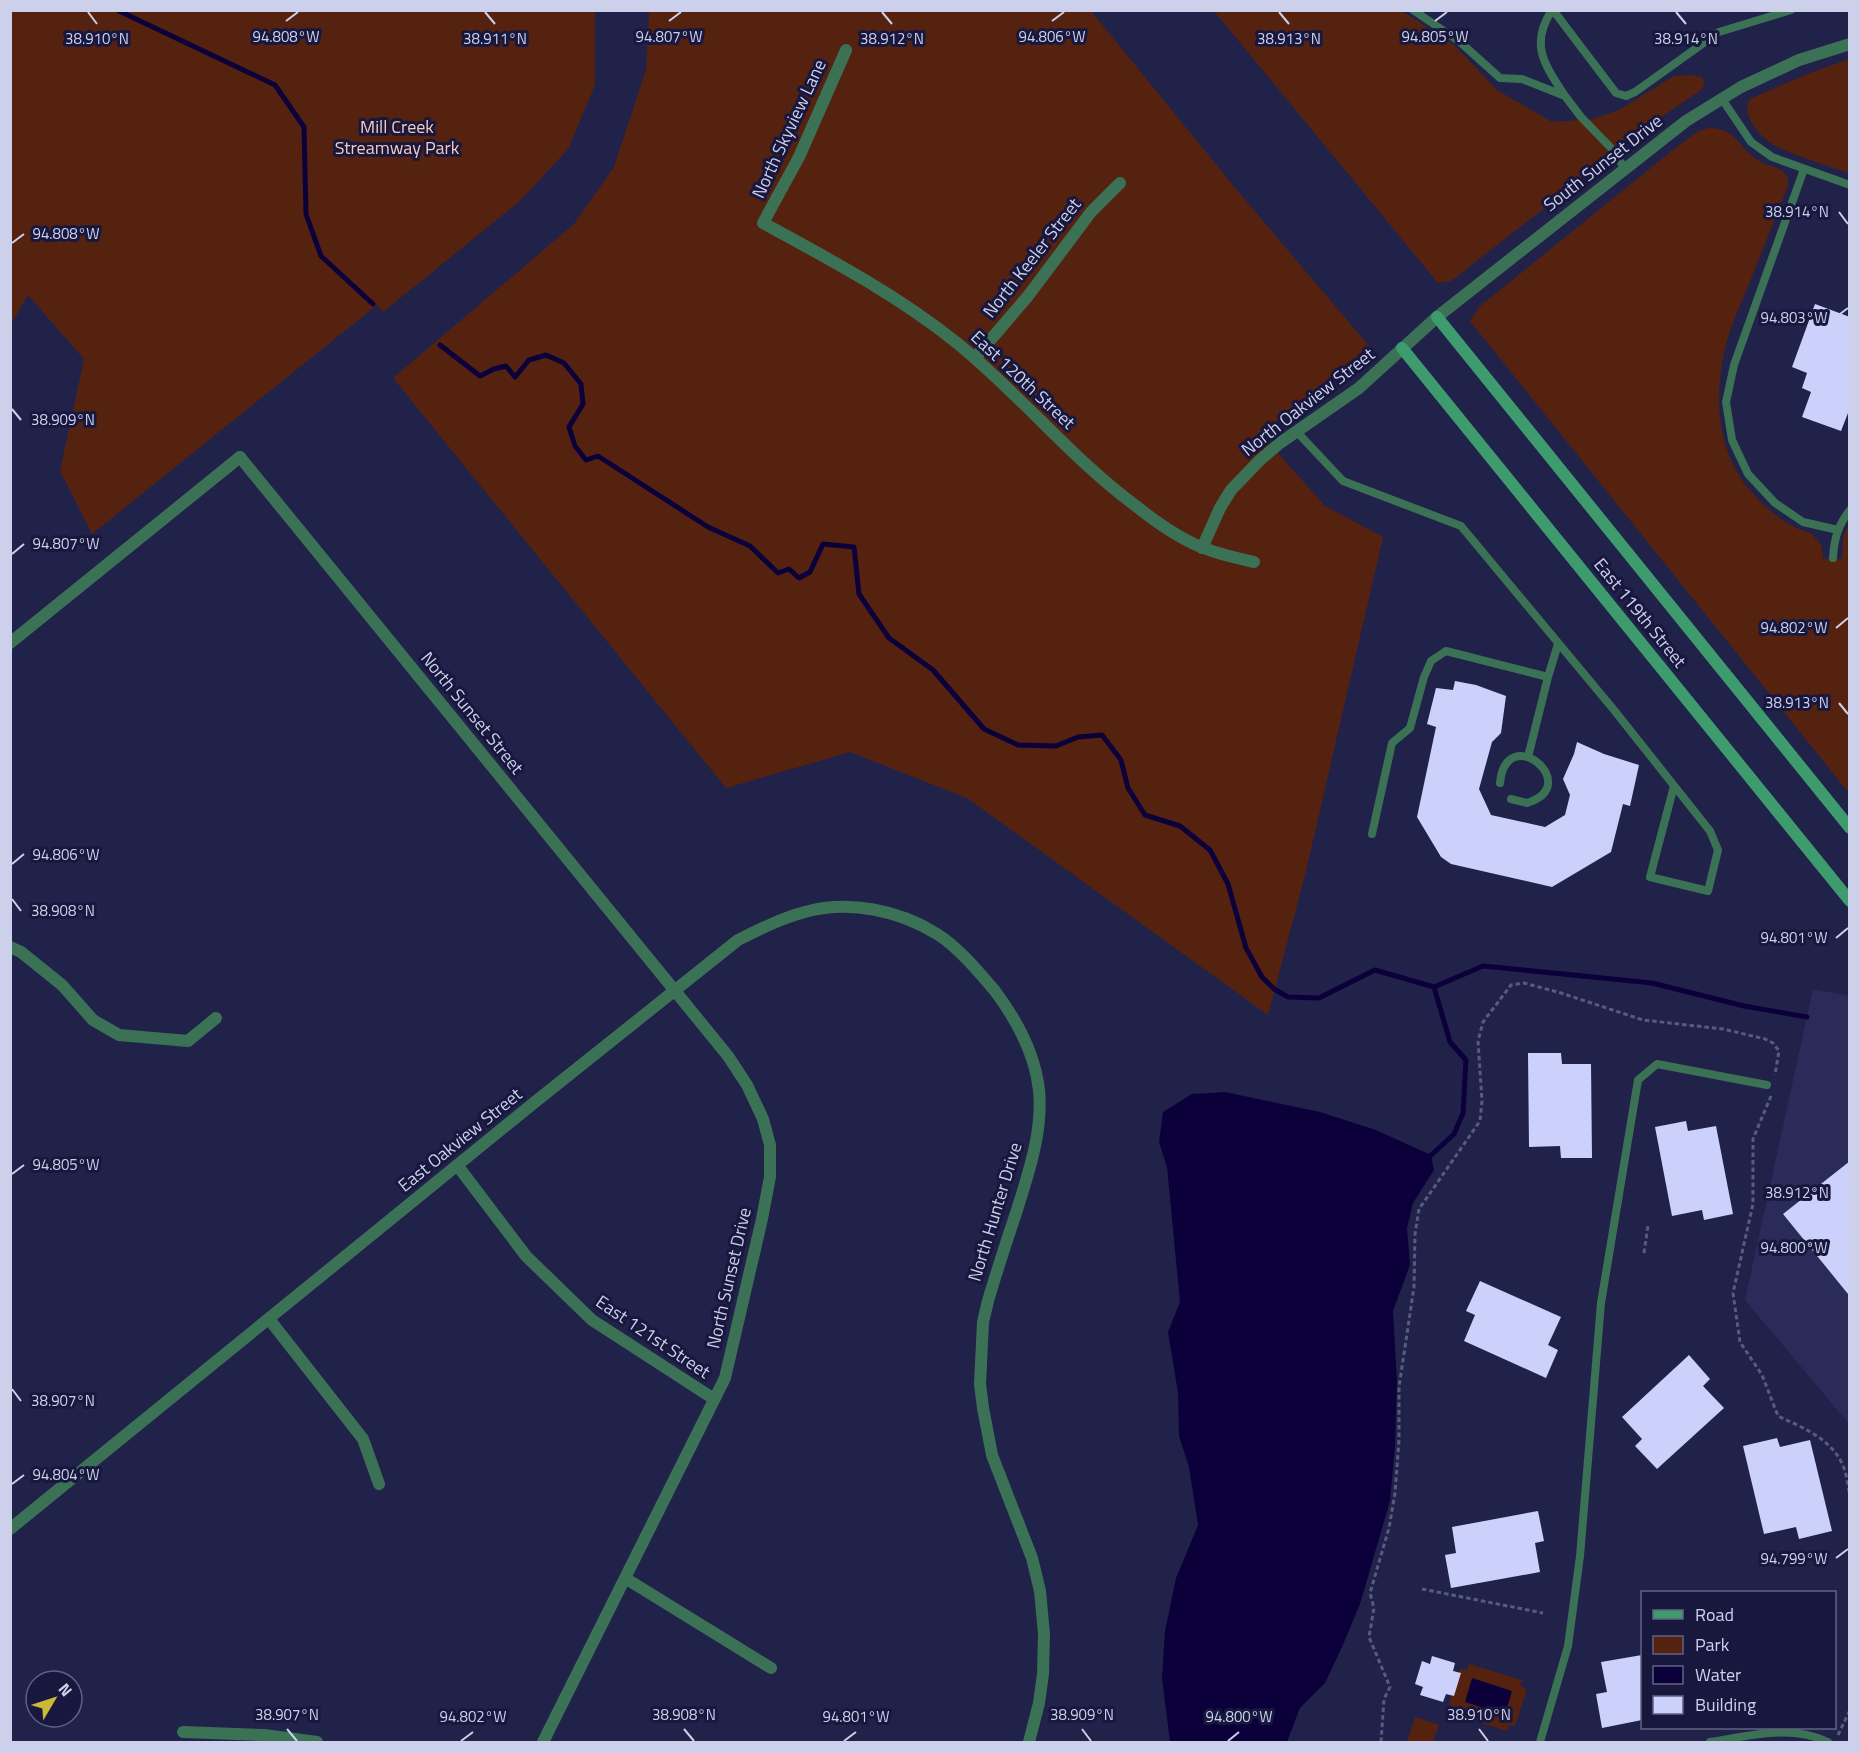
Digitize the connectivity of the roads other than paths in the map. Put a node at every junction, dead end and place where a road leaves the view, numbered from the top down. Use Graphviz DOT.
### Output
graph roads {
  1 [pos="1413,10"];
  2 [pos="1553,10"];
  3 [pos="1791,10"];
  4 [pos="1850,44"];
  5 [pos="846,50"];
  6 [pos="1565,96"];
  7 [pos="1722,99"];
  8 [pos="1625,169"];
  9 [pos="1804,169"];
  10 [pos="1120,183"];
  11 [pos="1850,186"];
  12 [pos="764,223"];
  13 [pos="1437,317"];
  14 [pos="1402,348"];
  15 [pos="975,358"];
  16 [pos="1297,432"];
  17 [pos="1850,510"];
  18 [pos="1838,530"];
  19 [pos="1202,548"];
  20 [pos="1833,558"];
  21 [pos="1254,562"];
  22 [pos="10,643"];
  23 [pos="1558,644"];
  24 [pos="1548,676"];
  25 [pos="1527,757"];
  26 [pos="1500,783"];
  27 [pos="1674,786"];
  28 [pos="1511,799"];
  29 [pos="1850,828"];
  30 [pos="1372,834"];
  31 [pos="1850,901"];
  32 [pos="10,947"];
  33 [pos="675,991"];
  34 [pos="216,1018"];
  35 [pos="1770,1083"];
  36 [pos="457,1165"];
  37 [pos="269,1319"];
  38 [pos="714,1399"];
  39 [pos="379,1484"];
  40 [pos="10,1529"];
  41 [pos="625,1578"];
  42 [pos="771,1668"];
  43 [pos="183,1732"];
  44 [pos="317,1743"];
  45 [pos="543,1743"];
  46 [pos="1029,1743"];
  47 [pos="1540,1743"];
  48 [pos="1710,1743"];
  49 [pos="1828,1743"];
  1 -- 6 [label="lane"];
  2 -- 3 [label="lane"];
  2 -- 6 [label="lane"];
  4 -- 7 [label="street, South Sunset Drive"];
  5 -- 12 [label="street, North Skyview Lane"];
  6 -- 8 [label="lane"];
  7 -- 8 [label="street, South Sunset Drive"];
  7 -- 9 [label="lane"];
  8 -- 13 [label="street, South Sunset Drive"];
  9 -- 11 [label="lane"];
  9 -- 18 [label="lane"];
  10 -- 15 [label="street, North Keeler Street"];
  12 -- 15 [label="street, East 120th Street"];
  13 -- 14 [label="street, South Sunset Drive"];
  13 -- 29 [label="main road, East 119th Street"];
  14 -- 16 [label="street, North Oakview Street"];
  14 -- 31 [label="main road, East 119th Street"];
  15 -- 19 [label="street, East 120th Street"];
  16 -- 19 [label="street, North Oakview Street"];
  16 -- 23 [label="lane"];
  17 -- 18 [label="lane"];
  18 -- 20 [label="lane"];
  19 -- 21 [label="street, East 120th Street"];
  22 -- 33 [label="street, North Sunset Street"];
  23 -- 24 [label="lane"];
  23 -- 27 [label="lane"];
  24 -- 25 [label="lane"];
  24 -- 30 [label="lane"];
  25 -- 26 [label="lane"];
  25 -- 28 [label="lane"];
  27 -- 27 [label="lane"];
  32 -- 34 [label="street"];
  33 -- 36 [label="street, East Oakview Street"];
  33 -- 38 [label="street, North Sunset Drive"];
  33 -- 46 [label="street, North Hunter Drive"];
  35 -- 47 [label="lane"];
  36 -- 37 [label="street, East Oakview Street"];
  36 -- 38 [label="street, East 121st Street"];
  37 -- 39 [label="street"];
  37 -- 40 [label="street, East Oakview Street"];
  38 -- 41 [label="street, North Sunset Drive"];
  41 -- 42 [label="street"];
  41 -- 45 [label="street, North Sunset Drive"];
  43 -- 44 [label="street"];
  48 -- 49 [label="lane"];
}
